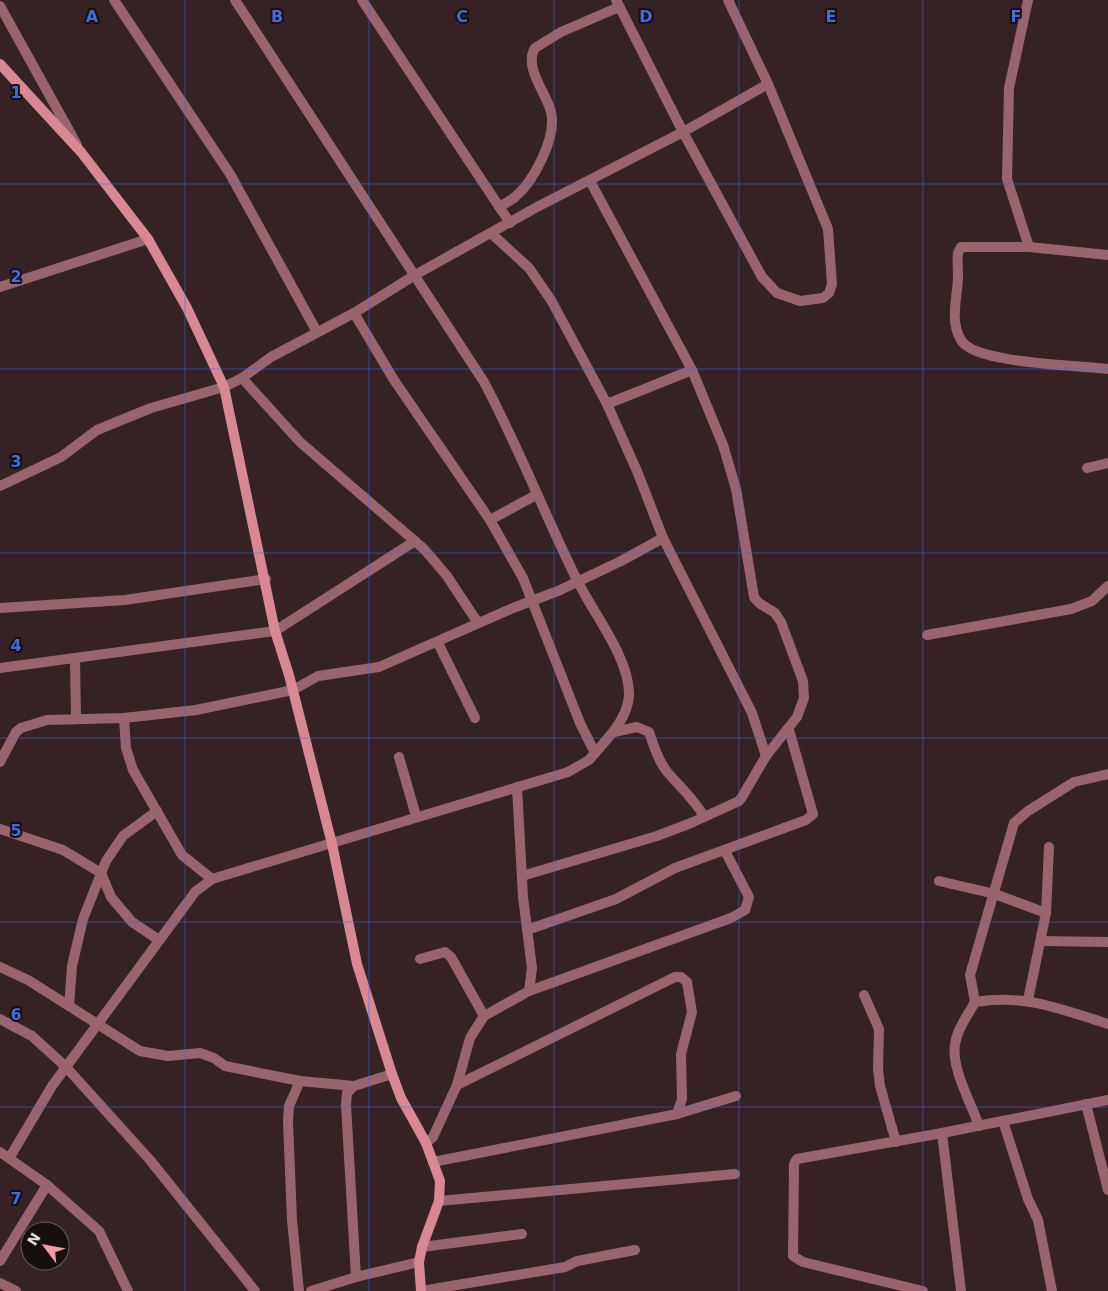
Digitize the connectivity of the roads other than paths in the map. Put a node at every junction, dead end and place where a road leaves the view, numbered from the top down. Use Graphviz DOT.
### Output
graph roads {
  1 [pos="114,0"];
  2 [pos="235,0"];
  3 [pos="362,0"];
  4 [pos="728,0"];
  5 [pos="1028,0"];
  6 [pos="618,3"];
  7 [pos="0,6"];
  8 [pos="1,67"];
  9 [pos="768,84"];
  10 [pos="683,132"];
  11 [pos="81,152"];
  12 [pos="590,181"];
  13 [pos="498,207"];
  14 [pos="510,223"];
  15 [pos="492,234"];
  16 [pos="148,239"];
  17 [pos="1028,248"];
  18 [pos="1108,255"];
  19 [pos="414,275"];
  20 [pos="0,287"];
  21 [pos="354,313"];
  22 [pos="317,332"];
  23 [pos="1108,369"];
  24 [pos="692,370"];
  25 [pos="242,378"];
  26 [pos="224,387"];
  27 [pos="607,404"];
  28 [pos="1108,463"];
  29 [pos="1087,468"];
  30 [pos="0,486"];
  31 [pos="536,495"];
  32 [pos="490,520"];
  33 [pos="663,538"];
  34 [pos="414,541"];
  35 [pos="266,579"];
  36 [pos="578,582"];
  37 [pos="1108,586"];
  38 [pos="532,602"];
  39 [pos="0,608"];
  40 [pos="478,623"];
  41 [pos="275,631"];
  42 [pos="927,635"];
  43 [pos="438,642"];
  44 [pos="75,659"];
  45 [pos="0,668"];
  46 [pos="293,690"];
  47 [pos="76,718"];
  48 [pos="124,718"];
  49 [pos="475,718"];
  50 [pos="789,730"];
  51 [pos="614,732"];
  52 [pos="595,753"];
  53 [pos="766,756"];
  54 [pos="399,757"];
  55 [pos="0,762"];
  56 [pos="1108,774"];
  57 [pos="517,788"];
  58 [pos="157,811"];
  59 [pos="416,816"];
  60 [pos="704,816"];
  61 [pos="0,829"];
  62 [pos="332,844"];
  63 [pos="1049,847"];
  64 [pos="725,851"];
  65 [pos="101,873"];
  66 [pos="522,876"];
  67 [pos="212,879"];
  68 [pos="938,881"];
  69 [pos="995,894"];
  70 [pos="1046,914"];
  71 [pos="527,930"];
  72 [pos="159,940"];
  73 [pos="1041,941"];
  74 [pos="1108,942"];
  75 [pos="420,959"];
  76 [pos="0,967"];
  77 [pos="529,991"];
  78 [pos="864,995"];
  79 [pos="1028,1000"];
  80 [pos="975,1002"];
  81 [pos="69,1006"];
  82 [pos="484,1016"];
  83 [pos="0,1019"];
  84 [pos="1108,1024"];
  85 [pos="96,1025"];
  86 [pos="66,1067"];
  87 [pos="392,1074"];
  88 [pos="300,1081"];
  89 [pos="457,1085"];
  90 [pos="354,1086"];
  91 [pos="736,1096"];
  92 [pos="1108,1100"];
  93 [pos="1086,1104"];
  94 [pos="676,1114"];
  95 [pos="1004,1120"];
  96 [pos="979,1126"];
  97 [pos="942,1133"];
  98 [pos="896,1142"];
  99 [pos="426,1143"];
  100 [pos="5,1155"];
  101 [pos="433,1162"];
  102 [pos="736,1174"];
  103 [pos="47,1185"];
  104 [pos="1108,1190"];
  105 [pos="439,1201"];
  106 [pos="522,1234"];
  107 [pos="422,1247"];
  108 [pos="635,1250"];
  109 [pos="0,1261"];
  110 [pos="420,1262"];
  111 [pos="356,1277"];
  112 [pos="0,1283"];
  113 [pos="16,1291"];
  114 [pos="128,1291"];
  115 [pos="255,1291"];
  116 [pos="299,1291"];
  117 [pos="311,1291"];
  118 [pos="421,1291"];
  119 [pos="923,1291"];
  120 [pos="961,1291"];
  121 [pos="1052,1291"];
  1 -- 22 [label="street"];
  2 -- 19 [label="street"];
  3 -- 13 [label="street"];
  4 -- 9 [label="street"];
  5 -- 17 [label="street"];
  6 -- 10 [label="street"];
  6 -- 13 [label="street"];
  7 -- 11 [label="street"];
  8 -- 11 [label="street"];
  9 -- 10 [label="street"];
  9 -- 10 [label="street"];
  10 -- 12 [label="street"];
  11 -- 16 [label="street"];
  12 -- 14 [label="street"];
  12 -- 24 [label="street"];
  13 -- 14 [label="street"];
  14 -- 15 [label="street"];
  15 -- 19 [label="street"];
  15 -- 27 [label="street"];
  16 -- 20 [label="street"];
  16 -- 26 [label="street"];
  17 -- 18 [label="street"];
  17 -- 23 [label="street"];
  19 -- 21 [label="street"];
  19 -- 31 [label="street"];
  21 -- 22 [label="street"];
  21 -- 32 [label="street"];
  22 -- 25 [label="street"];
  24 -- 27 [label="street"];
  24 -- 50 [label="street"];
  25 -- 26 [label="street"];
  25 -- 34 [label="street"];
  26 -- 30 [label="street"];
  26 -- 35 [label="street"];
  27 -- 33 [label="street"];
  28 -- 29 [label="street"];
  31 -- 32 [label="street"];
  31 -- 36 [label="street"];
  32 -- 38 [label="street"];
  33 -- 36 [label="street"];
  33 -- 53 [label="street"];
  34 -- 40 [label="street"];
  34 -- 41 [label="street"];
  35 -- 39 [label="street"];
  35 -- 41 [label="street"];
  36 -- 38 [label="street"];
  36 -- 51 [label="street"];
  37 -- 42 [label="street"];
  38 -- 40 [label="street"];
  38 -- 52 [label="street"];
  40 -- 43 [label="street"];
  41 -- 44 [label="street"];
  41 -- 46 [label="street"];
  43 -- 46 [label="street"];
  43 -- 49 [label="street"];
  44 -- 45 [label="street"];
  44 -- 47 [label="street"];
  46 -- 48 [label="street"];
  46 -- 62 [label="street"];
  47 -- 48 [label="street"];
  47 -- 55 [label="street"];
  48 -- 58 [label="street"];
  50 -- 53 [label="street"];
  50 -- 64 [label="street"];
  51 -- 52 [label="street"];
  51 -- 60 [label="street"];
  52 -- 57 [label="street"];
  53 -- 60 [label="street"];
  54 -- 59 [label="street"];
  56 -- 69 [label="street"];
  57 -- 59 [label="street"];
  57 -- 66 [label="street"];
  58 -- 65 [label="street"];
  58 -- 67 [label="street"];
  59 -- 62 [label="street"];
  60 -- 66 [label="street"];
  61 -- 65 [label="street"];
  62 -- 67 [label="street"];
  62 -- 87 [label="street"];
  63 -- 70 [label="street"];
  64 -- 71 [label="street"];
  64 -- 77 [label="street"];
  65 -- 72 [label="street"];
  65 -- 81 [label="street"];
  66 -- 71 [label="street"];
  67 -- 72 [label="street"];
  68 -- 69 [label="street"];
  69 -- 70 [label="street"];
  69 -- 80 [label="street"];
  70 -- 73 [label="street"];
  71 -- 77 [label="street"];
  72 -- 85 [label="street"];
  73 -- 74 [label="street"];
  73 -- 79 [label="street"];
  75 -- 82 [label="street"];
  76 -- 81 [label="street"];
  77 -- 82 [label="street"];
  78 -- 98 [label="street"];
  79 -- 80 [label="street"];
  79 -- 84 [label="street"];
  80 -- 96 [label="street"];
  81 -- 85 [label="street"];
  82 -- 89 [label="street"];
  83 -- 86 [label="street"];
  85 -- 86 [label="street"];
  85 -- 88 [label="street"];
  86 -- 100 [label="street"];
  86 -- 115 [label="street"];
  87 -- 90 [label="street"];
  87 -- 99 [label="street"];
  88 -- 90 [label="street"];
  88 -- 116 [label="street"];
  89 -- 94 [label="street"];
  89 -- 99 [label="street"];
  90 -- 111 [label="street"];
  91 -- 94 [label="street"];
  92 -- 93 [label="street"];
  93 -- 95 [label="street"];
  93 -- 104 [label="street"];
  94 -- 101 [label="street"];
  95 -- 96 [label="street"];
  95 -- 121 [label="street"];
  96 -- 97 [label="street"];
  97 -- 98 [label="street"];
  97 -- 120 [label="street"];
  98 -- 119 [label="street"];
  99 -- 101 [label="street"];
  100 -- 103 [label="street"];
  101 -- 105 [label="street"];
  102 -- 105 [label="street"];
  103 -- 109 [label="street"];
  103 -- 114 [label="street"];
  105 -- 107 [label="street"];
  106 -- 107 [label="street"];
  107 -- 110 [label="street"];
  108 -- 118 [label="street"];
  110 -- 111 [label="street"];
  110 -- 118 [label="street"];
  111 -- 117 [label="street"];
  112 -- 113 [label="street"];
}
